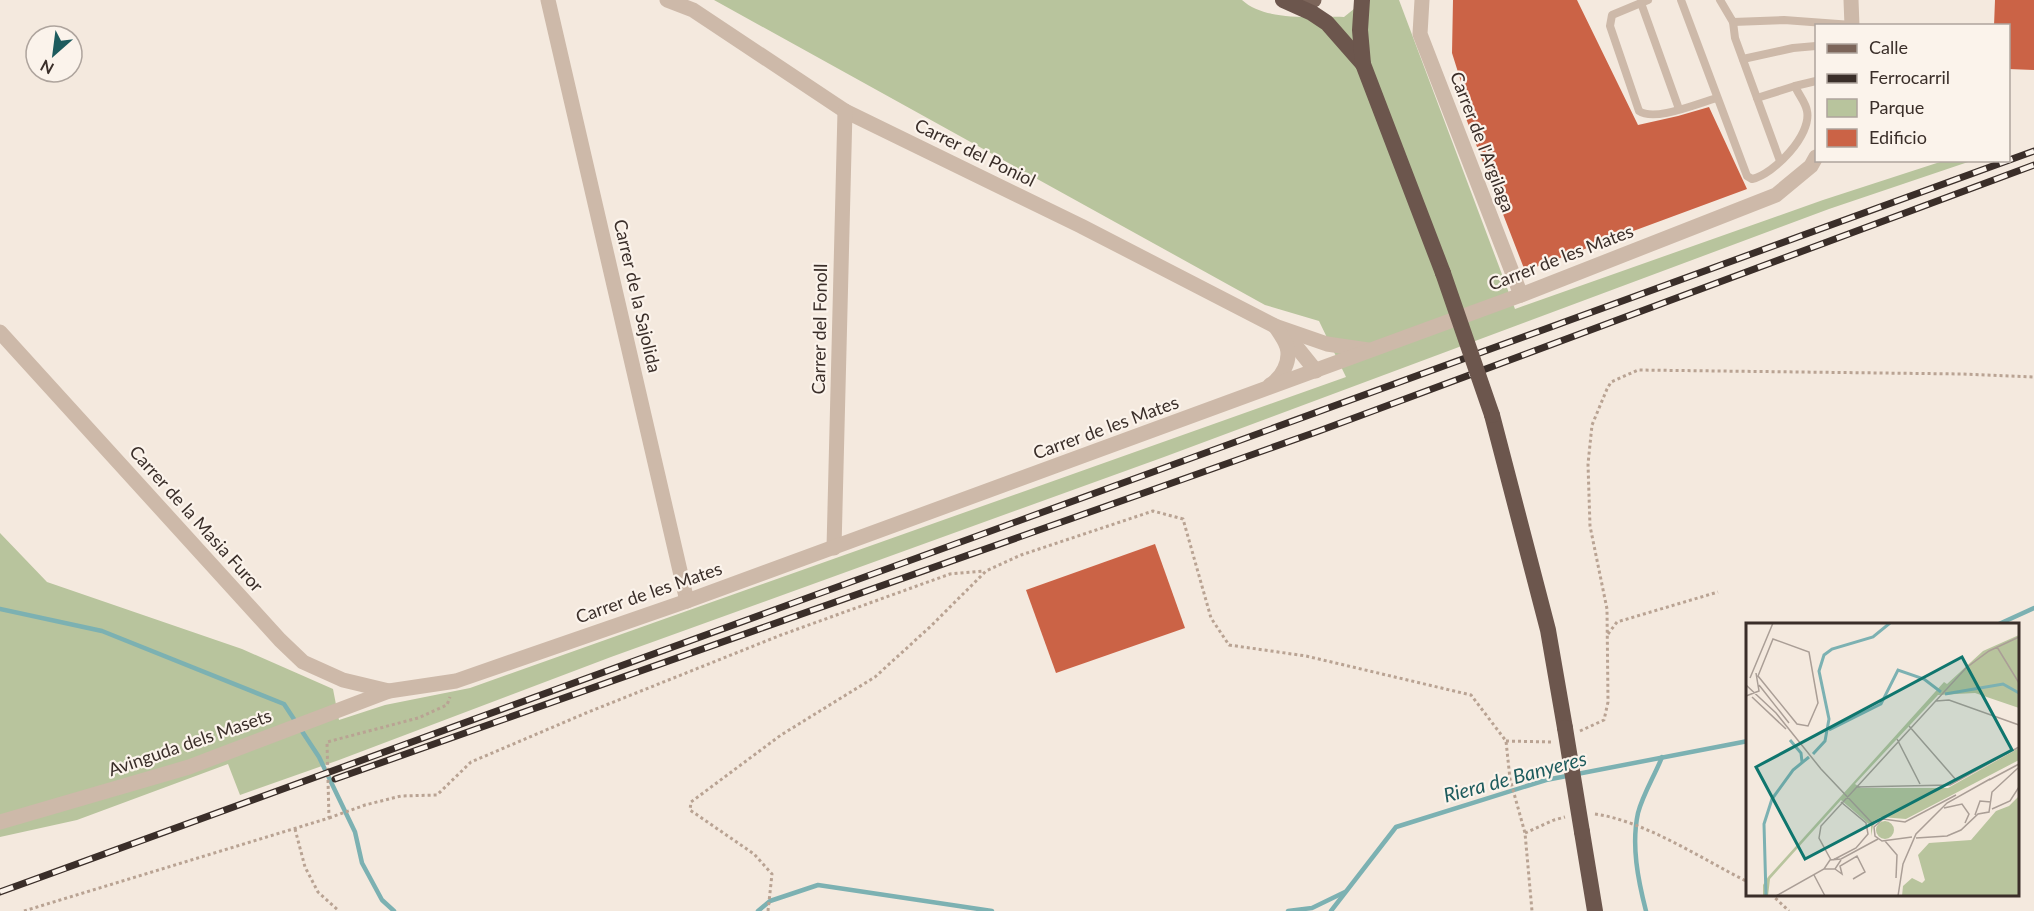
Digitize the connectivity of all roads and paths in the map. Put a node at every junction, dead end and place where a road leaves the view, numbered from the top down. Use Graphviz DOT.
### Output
graph roads {
  1 [pos="548,0"];
  2 [pos="667,0"];
  3 [pos="1285,0"];
  4 [pos="1314,0"];
  5 [pos="1362,0"];
  6 [pos="1422,0"];
  7 [pos="1681,0"];
  8 [pos="1720,0"];
  9 [pos="1851,0"];
  10 [pos="1644,1"];
  11 [pos="1733,22"];
  12 [pos="1822,24"];
  13 [pos="1852,24"];
  14 [pos="1815,46"];
  15 [pos="1743,59"];
  16 [pos="1363,64"];
  17 [pos="1815,81"];
  18 [pos="1795,86"];
  19 [pos="1717,98"];
  20 [pos="1757,98"];
  21 [pos="1679,109"];
  22 [pos="844,111"];
  23 [pos="1815,159"];
  24 [pos="1780,161"];
  25 [pos="1521,295"];
  26 [pos="1275,326"];
  27 [pos="0,332"];
  28 [pos="1368,350"];
  29 [pos="1316,371"];
  30 [pos="2034,377"];
  31 [pos="1256,394"];
  32 [pos="834,548"];
  33 [pos="986,571"];
  34 [pos="1718,592"];
  35 [pos="687,601"];
  36 [pos="1607,635"];
  37 [pos="456,681"];
  38 [pos="389,691"];
  39 [pos="1565,735"];
  40 [pos="1506,741"];
  41 [pos="329,818"];
  42 [pos="0,822"];
  43 [pos="1629,823"];
  44 [pos="295,829"];
  45 [pos="1589,874"];
  46 [pos="1746,881"];
  47 [pos="1773,896"];
  48 [pos="24,911"];
  49 [pos="339,911"];
  50 [pos="768,911"];
  51 [pos="1532,911"];
  52 [pos="1593,911"];
  53 [pos="1600,911"];
  54 [pos="1789,911"];
  1 -- 35 [label="street, Carrer de la Sajolida"];
  2 -- 22 [label="street, Carrer del Poniol"];
  3 -- 4 [label="main road"];
  3 -- 16 [label="highway"];
  5 -- 16 [label="highway"];
  6 -- 25 [label="street, Carrer de l'Argilaga"];
  7 -- 19 [label="lane"];
  8 -- 11 [label="lane"];
  9 -- 13 [label="street"];
  10 -- 21 [label="lane"];
  10 -- 21 [label="lane"];
  11 -- 12 [label="lane"];
  11 -- 15 [label="lane"];
  14 -- 15 [label="lane"];
  15 -- 20 [label="lane"];
  16 -- 39 [label="highway, bridge"];
  17 -- 18 [label="lane"];
  18 -- 20 [label="lane"];
  18 -- 24 [label="lane"];
  19 -- 21 [label="lane"];
  19 -- 24 [label="lane"];
  20 -- 24 [label="lane"];
  22 -- 26 [label="street, Carrer del Poniol"];
  22 -- 32 [label="street, Carrer del Fonoll"];
  23 -- 25 [label="street, Carrer de les Mates"];
  25 -- 28 [label="street, Carrer de les Mates"];
  26 -- 28 [label="street, Carrer del Poniol"];
  26 -- 29 [label="street, Carrer del Poniol"];
  26 -- 31 [label="street"];
  27 -- 38 [label="street, Carrer de la Masia Furor"];
  28 -- 29 [label="street, Carrer de les Mates"];
  29 -- 31 [label="street, Carrer de les Mates"];
  30 -- 36 [label="path"];
  31 -- 32 [label="street, Carrer de les Mates"];
  32 -- 35 [label="street, Carrer de les Mates"];
  33 -- 40 [label="path"];
  33 -- 41 [label="path"];
  33 -- 50 [label="path"];
  34 -- 36 [label="path"];
  35 -- 37 [label="street, Carrer de les Mates"];
  36 -- 39 [label="path"];
  37 -- 38 [label="street, Carrer de les Mates"];
  37 -- 41 [label="path"];
  38 -- 42 [label="street, Avinguda dels Masets"];
  39 -- 40 [label="path"];
  39 -- 45 [label="highway, bridge"];
  40 -- 51 [label="path"];
  41 -- 44 [label="path"];
  43 -- 46 [label="path"];
  44 -- 48 [label="path"];
  44 -- 49 [label="path"];
  45 -- 52 [label="highway"];
  45 -- 53 [label="highway"];
  47 -- 54 [label="path"];
}
